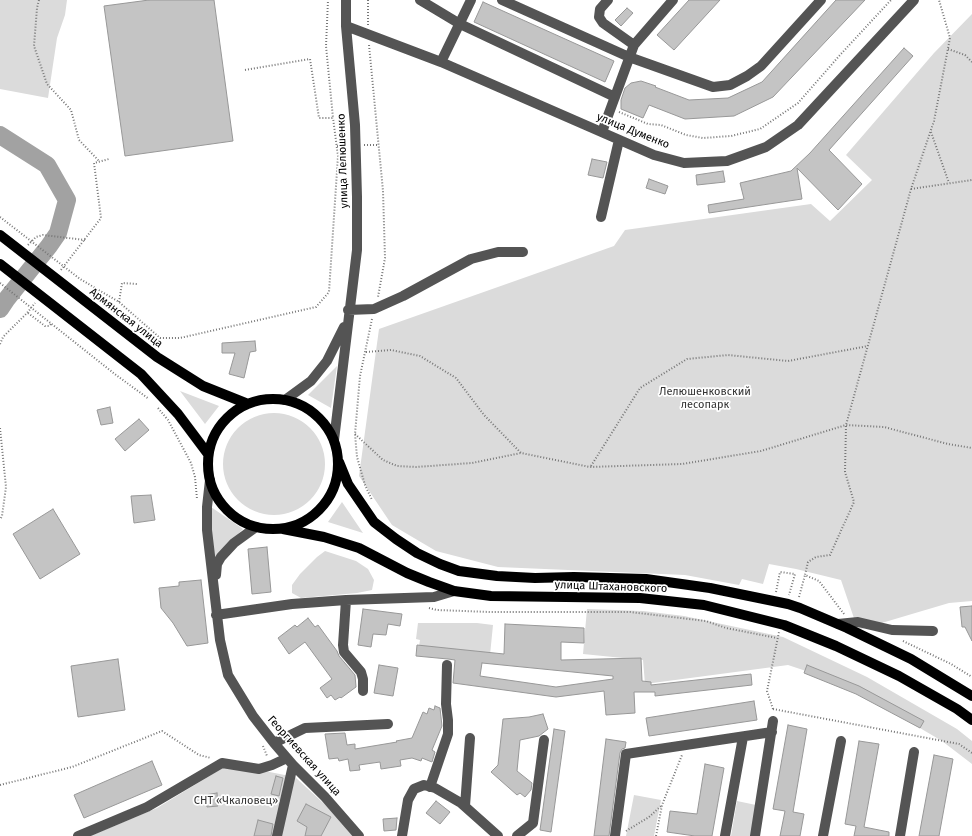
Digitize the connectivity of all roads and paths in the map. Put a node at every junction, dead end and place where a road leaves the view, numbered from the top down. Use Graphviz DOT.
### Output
graph roads {
  1 [pos="39,0"];
  2 [pos="328,0"];
  3 [pos="346,0"];
  4 [pos="368,0"];
  5 [pos="420,0"];
  6 [pos="471,0"];
  7 [pos="502,0"];
  8 [pos="608,0"];
  9 [pos="673,0"];
  10 [pos="821,0"];
  11 [pos="891,0"];
  12 [pos="914,0"];
  13 [pos="939,0"];
  14 [pos="460,24"];
  15 [pos="346,26"];
  16 [pos="368,34"];
  17 [pos="634,45"];
  18 [pos="948,49"];
  19 [pos="630,57"];
  20 [pos="441,62"];
  21 [pos="972,62"];
  22 [pos="245,70"];
  23 [pos="615,97"];
  24 [pos="611,108"];
  25 [pos="334,118"];
  26 [pos="930,131"];
  27 [pos="602,132"];
  28 [pos="619,140"];
  29 [pos="109,159"];
  30 [pos="100,161"];
  31 [pos="972,180"];
  32 [pos="949,183"];
  33 [pos="911,189"];
  34 [pos="0,217"];
  35 [pos="601,217"];
  36 [pos="0,235"];
  37 [pos="85,240"];
  38 [pos="26,248"];
  39 [pos="523,252"];
  40 [pos="0,264"];
  41 [pos="61,271"];
  42 [pos="0,284"];
  43 [pos="137,284"];
  44 [pos="37,301"];
  45 [pos="119,302"];
  46 [pos="374,309"];
  47 [pos="348,310"];
  48 [pos="27,313"];
  49 [pos="347,322"];
  50 [pos="51,324"];
  51 [pos="0,344"];
  52 [pos="868,346"];
  53 [pos="366,352"];
  54 [pos="285,400"];
  55 [pos="152,401"];
  56 [pos="248,404"];
  57 [pos="156,406"];
  58 [pos="846,425"];
  59 [pos="0,428"];
  60 [pos="355,434"];
  61 [pos="334,440"];
  62 [pos="972,448"];
  63 [pos="521,453"];
  64 [pos="208,454"];
  65 [pos="339,462"];
  66 [pos="590,466"];
  67 [pos="210,480"];
  68 [pos="197,500"];
  69 [pos="373,502"];
  70 [pos="0,520"];
  71 [pos="256,527"];
  72 [pos="283,529"];
  73 [pos="795,574"];
  74 [pos="806,575"];
  75 [pos="454,590"];
  76 [pos="776,591"];
  77 [pos="782,593"];
  78 [pos="788,594"];
  79 [pos="214,595"];
  80 [pos="775,595"];
  81 [pos="346,600"];
  82 [pos="424,606"];
  83 [pos="216,615"];
  84 [pos="842,621"];
  85 [pos="892,630"];
  86 [pos="933,631"];
  87 [pos="777,638"];
  88 [pos="447,665"];
  89 [pos="972,677"];
  90 [pos="362,691"];
  91 [pos="767,691"];
  92 [pos="972,696"];
  93 [pos="773,709"];
  94 [pos="972,720"];
  95 [pos="773,721"];
  96 [pos="388,724"];
  97 [pos="772,732"];
  98 [pos="743,737"];
  99 [pos="470,738"];
  100 [pos="544,740"];
  101 [pos="841,740"];
  102 [pos="261,741"];
  103 [pos="274,743"];
  104 [pos="686,745"];
  105 [pos="914,752"];
  106 [pos="972,754"];
  107 [pos="214,759"];
  108 [pos="290,762"];
  109 [pos="272,766"];
  110 [pos="0,785"];
  111 [pos="430,787"];
  112 [pos="662,805"];
  113 [pos="465,806"];
  114 [pos="618,835"];
  115 [pos="78,836"];
  116 [pos="277,836"];
  117 [pos="360,836"];
  118 [pos="402,836"];
  119 [pos="498,836"];
  120 [pos="517,836"];
  121 [pos="656,836"];
  122 [pos="725,836"];
  123 [pos="755,836"];
  124 [pos="823,836"];
  125 [pos="900,836"];
  1 -- 30 [label="path"];
  2 -- 25 [label="path"];
  3 -- 15 [label="street, улица Лелюшенко"];
  4 -- 16 [label="path"];
  5 -- 14 [label="street"];
  6 -- 14 [label="street"];
  7 -- 19 [label="street"];
  8 -- 17 [label="street"];
  9 -- 17 [label="street"];
  10 -- 19 [label="street"];
  11 -- 24 [label="path"];
  12 -- 28 [label="street, улица Думенко"];
  13 -- 18 [label="path"];
  14 -- 20 [label="street"];
  14 -- 23 [label="street"];
  15 -- 16 [label="street, улица Думенко"];
  15 -- 47 [label="street, улица Лелюшенко"];
  16 -- 20 [label="street, улица Думенко"];
  16 -- 46 [label="path"];
  17 -- 19 [label="street"];
  18 -- 21 [label="path"];
  18 -- 26 [label="path"];
  19 -- 23 [label="street"];
  20 -- 27 [label="street, улица Думенко"];
  22 -- 25 [label="path"];
  23 -- 24 [label="street"];
  24 -- 27 [label="street"];
  25 -- 45 [label="path"];
  26 -- 32 [label="path"];
  26 -- 33 [label="path"];
  27 -- 28 [label="street, улица Думенко"];
  28 -- 35 [label="street"];
  29 -- 30 [label="path"];
  30 -- 37 [label="path"];
  31 -- 32 [label="path"];
  32 -- 33 [label="path"];
  33 -- 52 [label="path"];
  34 -- 45 [label="path"];
  36 -- 56 [label="main road, Армянская улица"];
  37 -- 38 [label="path"];
  37 -- 41 [label="path"];
  39 -- 46 [label="street"];
  40 -- 64 [label="main road"];
  42 -- 50 [label="path"];
  43 -- 45 [label="path"];
  44 -- 48 [label="path"];
  46 -- 47 [label="street"];
  46 -- 53 [label="path"];
  47 -- 49 [label="street, улица Лелюшенко"];
  48 -- 50 [label="path"];
  48 -- 51 [label="path"];
  49 -- 54 [label="street"];
  49 -- 61 [label="street, улица Лелюшенко"];
  50 -- 55 [label="path"];
  52 -- 58 [label="path"];
  52 -- 66 [label="path"];
  53 -- 60 [label="path"];
  53 -- 63 [label="path"];
  54 -- 56 [label="main road"];
  54 -- 61 [label="main road"];
  56 -- 64 [label="main road"];
  57 -- 68 [label="path"];
  58 -- 62 [label="path"];
  58 -- 66 [label="path"];
  58 -- 74 [label="path"];
  59 -- 70 [label="path"];
  60 -- 63 [label="path"];
  60 -- 69 [label="path"];
  61 -- 65 [label="main road"];
  63 -- 66 [label="path"];
  64 -- 67 [label="main road"];
  65 -- 72 [label="main road"];
  65 -- 84 [label="main road, улица Штахановского"];
  67 -- 71 [label="main road"];
  67 -- 79 [label="street"];
  71 -- 72 [label="main road"];
  71 -- 79 [label="street"];
  72 -- 75 [label="main road, улица Штахановского"];
  73 -- 76 [label="path"];
  74 -- 78 [label="path"];
  74 -- 84 [label="path"];
  75 -- 81 [label="street"];
  75 -- 94 [label="main road, улица Штахановского"];
  76 -- 77 [label="path"];
  76 -- 80 [label="path"];
  79 -- 83 [label="street, Георгиевская улица"];
  81 -- 83 [label="street"];
  81 -- 90 [label="street"];
  82 -- 87 [label="path"];
  83 -- 103 [label="street, Георгиевская улица"];
  84 -- 85 [label="street"];
  84 -- 92 [label="main road, улица Штахановского"];
  85 -- 86 [label="street"];
  85 -- 89 [label="path"];
  88 -- 111 [label="street"];
  91 -- 93 [label="path"];
  93 -- 95 [label="path"];
  93 -- 106 [label="path"];
  95 -- 97 [label="street"];
  96 -- 103 [label="street"];
  97 -- 98 [label="street"];
  97 -- 123 [label="street"];
  98 -- 104 [label="street"];
  98 -- 122 [label="street"];
  99 -- 113 [label="street"];
  100 -- 120 [label="street"];
  101 -- 124 [label="street"];
  102 -- 109 [label="path"];
  103 -- 108 [label="street, Георгиевская улица"];
  104 -- 112 [label="path"];
  104 -- 114 [label="street"];
  105 -- 125 [label="street"];
  107 -- 110 [label="path"];
  108 -- 109 [label="street"];
  108 -- 116 [label="street"];
  108 -- 117 [label="street, Георгиевская улица"];
  109 -- 115 [label="street"];
  111 -- 113 [label="street"];
  111 -- 118 [label="street"];
  112 -- 114 [label="path"];
  112 -- 121 [label="path"];
  113 -- 119 [label="street"];
}
